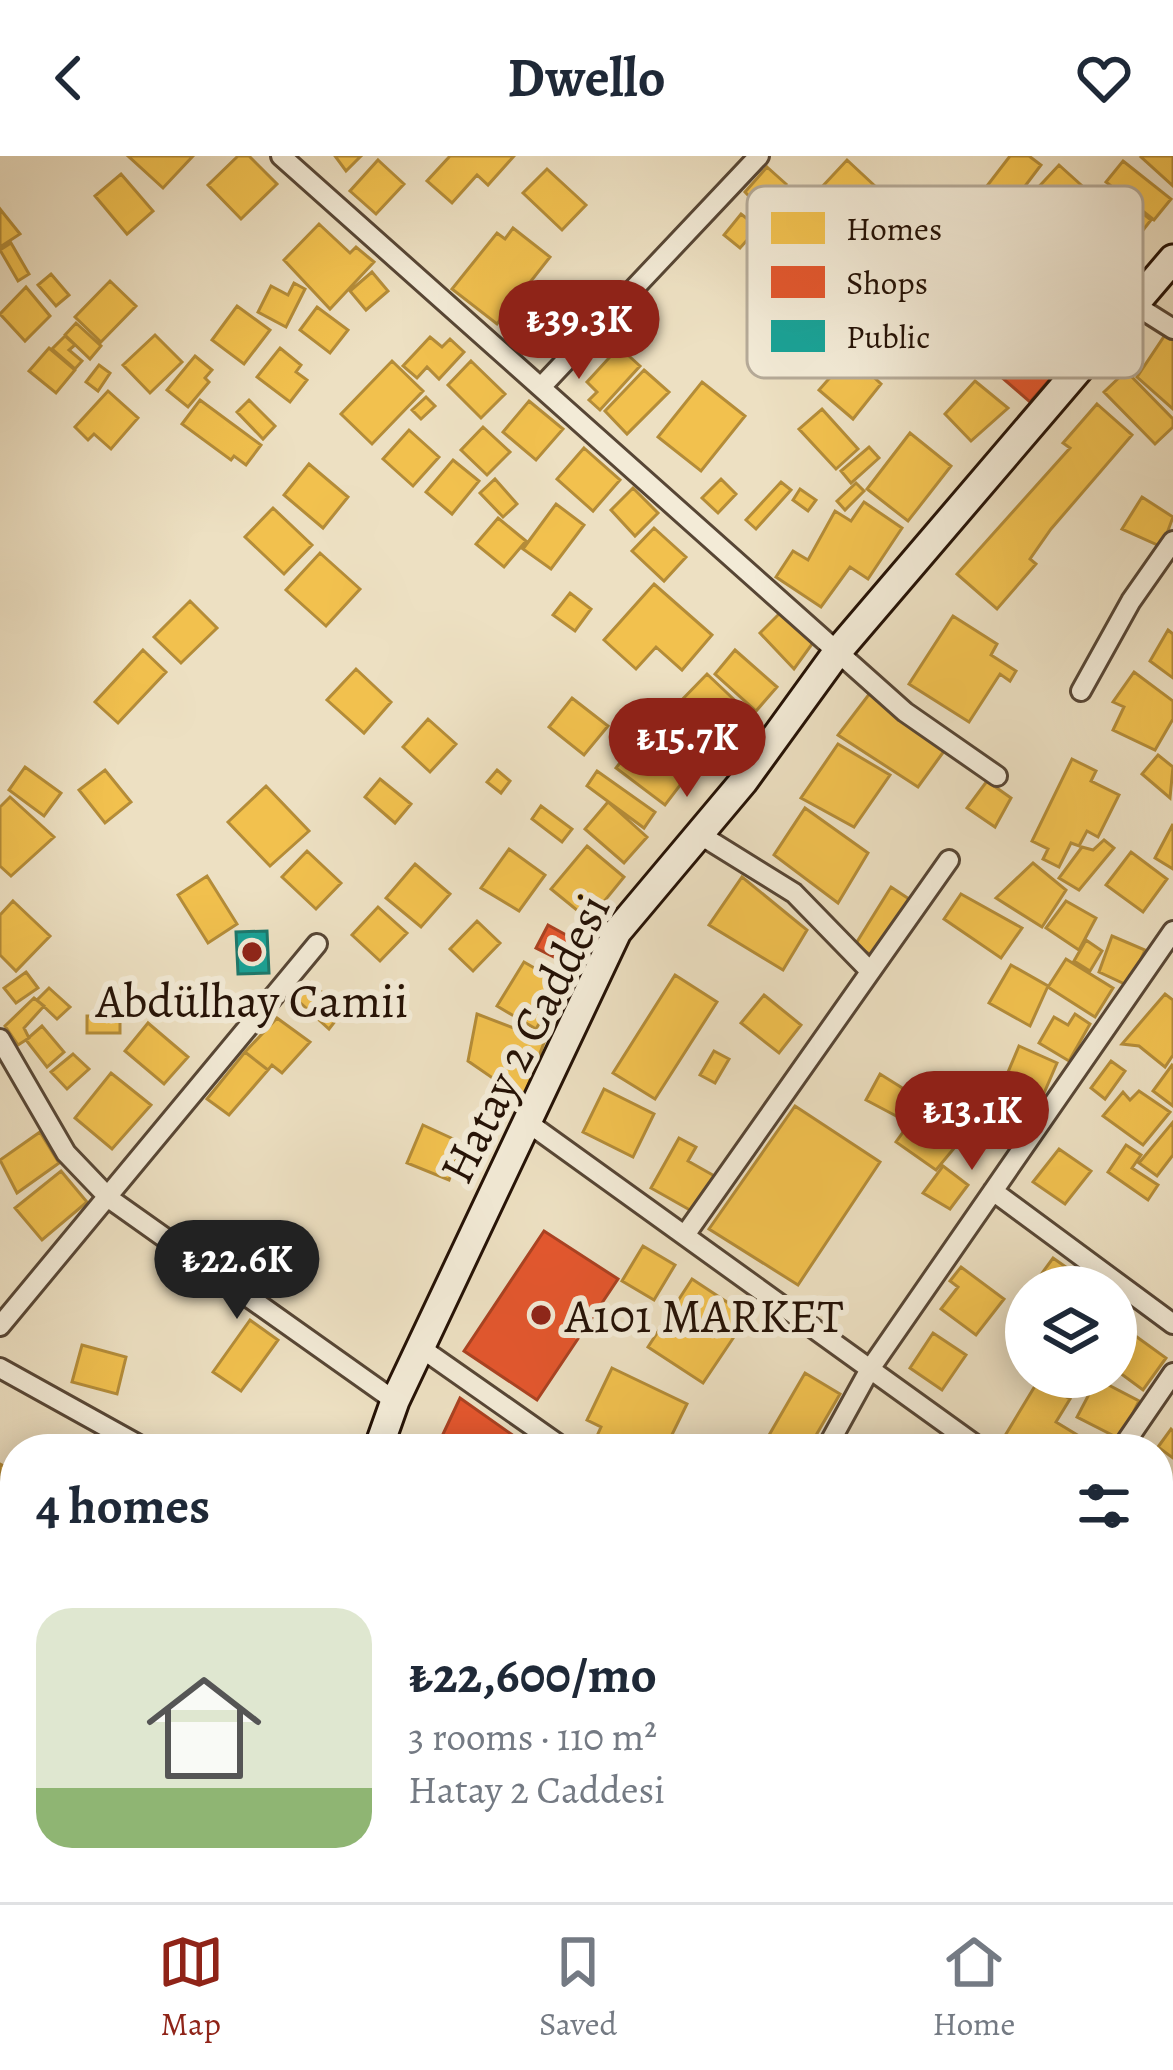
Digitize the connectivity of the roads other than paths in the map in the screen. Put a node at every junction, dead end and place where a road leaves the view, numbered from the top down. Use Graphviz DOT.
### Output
graph roads {
  1 [pos="281,156"];
  2 [pos="759,156"];
  3 [pos="1173,259"];
  4 [pos="1143,296"];
  5 [pos="1143,310"];
  6 [pos="1173,329"];
  7 [pos="1073,378"];
  8 [pos="542,386"];
  9 [pos="1173,541"];
  10 [pos="1166,565"];
  11 [pos="838,652"];
  12 [pos="1081,691"];
  13 [pos="997,776"];
  14 [pos="699,834"];
  15 [pos="949,860"];
  16 [pos="1173,931"];
  17 [pos="317,944"];
  18 [pos="870,971"];
  19 [pos="0,1039"];
  20 [pos="527,1122"];
  21 [pos="993,1191"];
  22 [pos="110,1199"];
  23 [pos="685,1235"];
  24 [pos="1173,1324"];
  25 [pos="0,1326"];
  26 [pos="421,1348"];
  27 [pos="0,1368"];
  28 [pos="870,1369"];
  29 [pos="1173,1373"];
  30 [pos="395,1401"];
  31 [pos="119,1434"];
  32 [pos="383,1434"];
  33 [pos="544,1434"];
  34 [pos="834,1434"];
  35 [pos="960,1434"];
  36 [pos="1131,1434"];
  1 -- 8 [label="street"];
  2 -- 8 [label="street"];
  3 -- 4 [label="street, Hatay 2 Caddesi"];
  5 -- 6 [label="street"];
  7 -- 11 [label="street, Hatay 2 Caddesi"];
  8 -- 11 [label="street"];
  9 -- 10 [label="street"];
  10 -- 12 [label="street"];
  11 -- 13 [label="street"];
  11 -- 14 [label="street, Hatay 2 Caddesi"];
  14 -- 18 [label="street"];
  14 -- 20 [label="street, Hatay 2 Caddesi"];
  15 -- 18 [label="street"];
  16 -- 21 [label="street"];
  17 -- 22 [label="street"];
  18 -- 23 [label="street"];
  19 -- 22 [label="street"];
  20 -- 23 [label="street"];
  20 -- 26 [label="street, Hatay 2 Caddesi"];
  21 -- 24 [label="street"];
  21 -- 28 [label="street"];
  22 -- 25 [label="street"];
  22 -- 30 [label="street"];
  23 -- 28 [label="street"];
  26 -- 30 [label="street, Hatay 2 Caddesi"];
  26 -- 33 [label="street"];
  27 -- 31 [label="street"];
  28 -- 34 [label="street"];
  28 -- 35 [label="street"];
  29 -- 36 [label="street"];
  30 -- 32 [label="street, Hatay 2 Caddesi"];
}
